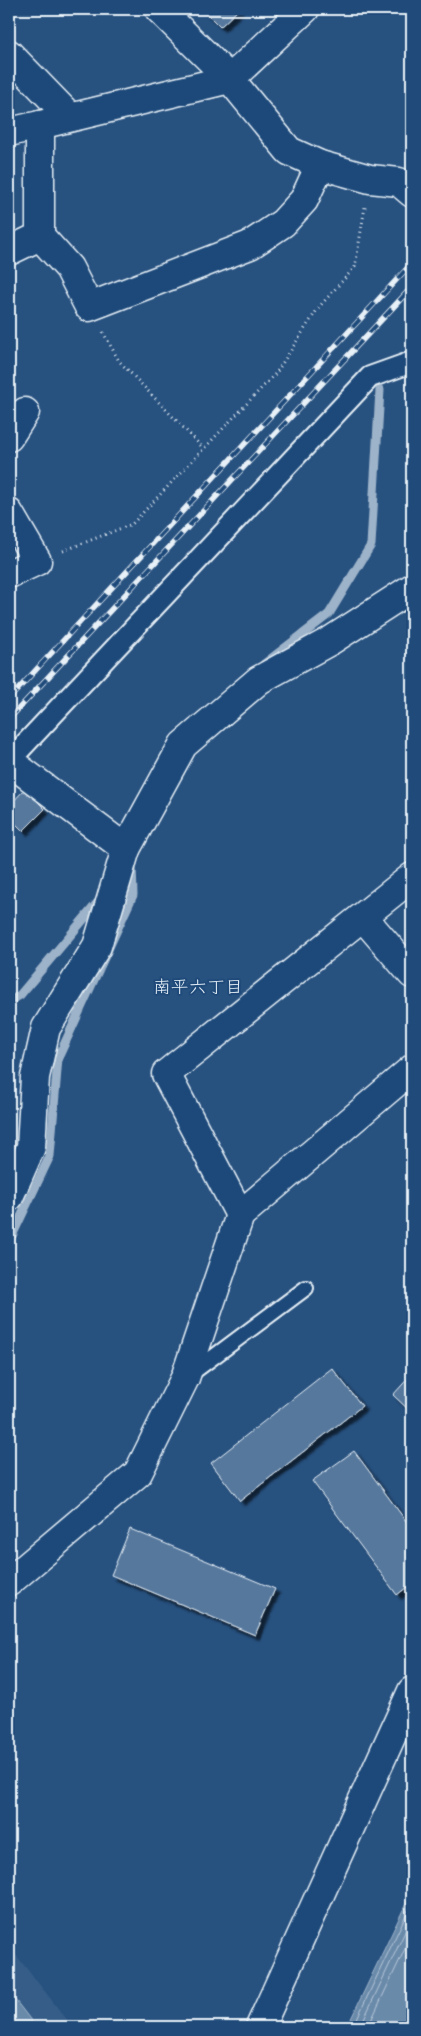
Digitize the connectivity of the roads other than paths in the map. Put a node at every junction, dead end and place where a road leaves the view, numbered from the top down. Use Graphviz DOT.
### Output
graph roads {
  1 [pos="159,9"];
  2 [pos="305,9"];
  3 [pos="9,54"];
  4 [pos="230,79"];
  5 [pos="70,116"];
  6 [pos="40,124"];
  7 [pos="9,132"];
  8 [pos="320,165"];
  9 [pos="408,181"];
  10 [pos="40,236"];
  11 [pos="9,251"];
  12 [pos="412,362"];
  13 [pos="25,412"];
  14 [pos="9,437"];
  15 [pos="9,513"];
  16 [pos="9,574"];
  17 [pos="412,588"];
  18 [pos="9,760"];
  19 [pos="126,849"];
  20 [pos="412,877"];
  21 [pos="363,917"];
  22 [pos="412,974"];
  23 [pos="412,1069"];
  24 [pos="9,1197"];
  25 [pos="240,1215"];
  26 [pos="306,1288"];
  27 [pos="185,1378"];
  28 [pos="9,1582"];
  29 [pos="412,1691"];
  30 [pos="260,2027"];
  1 -- 4 [label="street"];
  2 -- 4 [label="street"];
  3 -- 5 [label="street"];
  4 -- 5 [label="street"];
  4 -- 8 [label="street"];
  5 -- 6 [label="street"];
  6 -- 7 [label="street"];
  6 -- 10 [label="street"];
  8 -- 9 [label="street"];
  8 -- 10 [label="street"];
  10 -- 11 [label="street"];
  12 -- 18 [label="street"];
  13 -- 14 [label="street"];
  15 -- 16 [label="street"];
  17 -- 19 [label="street"];
  18 -- 19 [label="street"];
  19 -- 24 [label="street"];
  20 -- 21 [label="street"];
  21 -- 22 [label="street"];
  21 -- 25 [label="street"];
  23 -- 25 [label="street"];
  25 -- 27 [label="street"];
  26 -- 27 [label="lane"];
  27 -- 28 [label="street"];
  29 -- 30 [label="street"];
}
